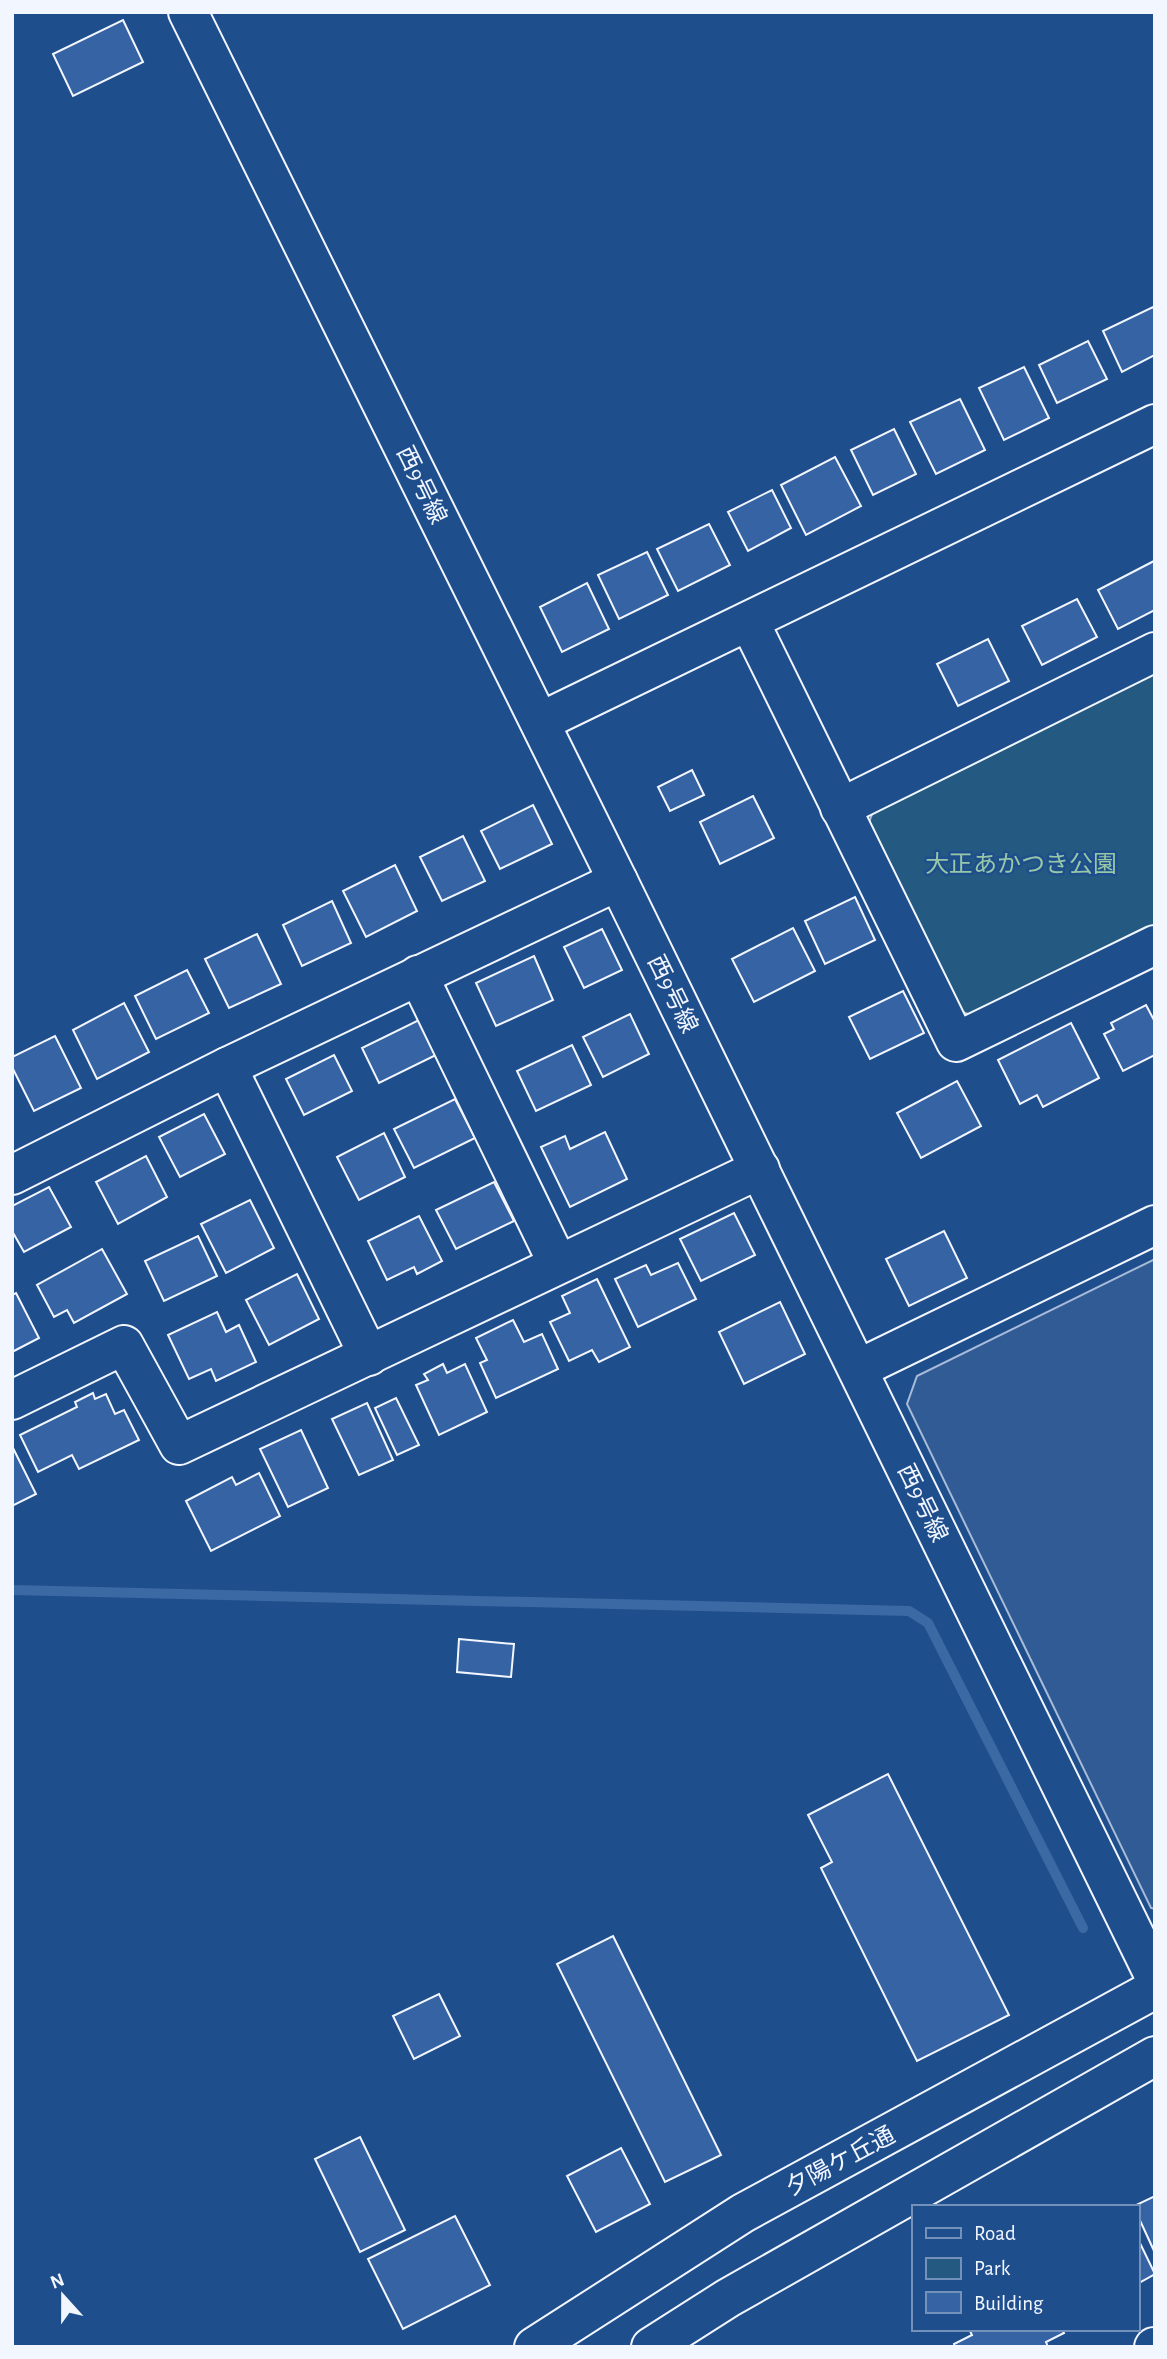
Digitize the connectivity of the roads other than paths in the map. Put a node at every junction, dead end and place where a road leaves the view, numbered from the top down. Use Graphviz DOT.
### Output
graph roads {
  1 [pos="188,12"];
  2 [pos="1155,424"];
  3 [pos="750,621"];
  4 [pos="1155,652"];
  5 [pos="540,722"];
  6 [pos="840,808"];
  7 [pos="618,881"];
  8 [pos="1155,945"];
  9 [pos="418,975"];
  10 [pos="227,1067"];
  11 [pos="760,1169"];
  12 [pos="12,1175"];
  13 [pos="1155,1225"];
  14 [pos="558,1264"];
  15 [pos="369,1356"];
  16 [pos="858,1369"];
  17 [pos="12,1400"];
  18 [pos="1155,1977"];
  19 [pos="1155,1989"];
  20 [pos="1155,2056"];
  21 [pos="534,2347"];
  22 [pos="651,2347"];
  1 -- 5 [label="street, 西9号線"];
  2 -- 3 [label="street"];
  3 -- 5 [label="street"];
  3 -- 6 [label="street"];
  4 -- 6 [label="street"];
  5 -- 7 [label="street, 西9号線"];
  6 -- 8 [label="street"];
  7 -- 9 [label="street"];
  7 -- 11 [label="street, 西9号線"];
  9 -- 10 [label="street"];
  9 -- 14 [label="street"];
  10 -- 12 [label="street"];
  10 -- 15 [label="street"];
  11 -- 14 [label="street"];
  11 -- 16 [label="street, 西9号線"];
  13 -- 16 [label="street"];
  14 -- 15 [label="street"];
  15 -- 17 [label="street"];
  16 -- 18 [label="street, 西9号線"];
  19 -- 21 [label="street, 夕陽ケ丘通"];
  20 -- 22 [label="street"];
}
